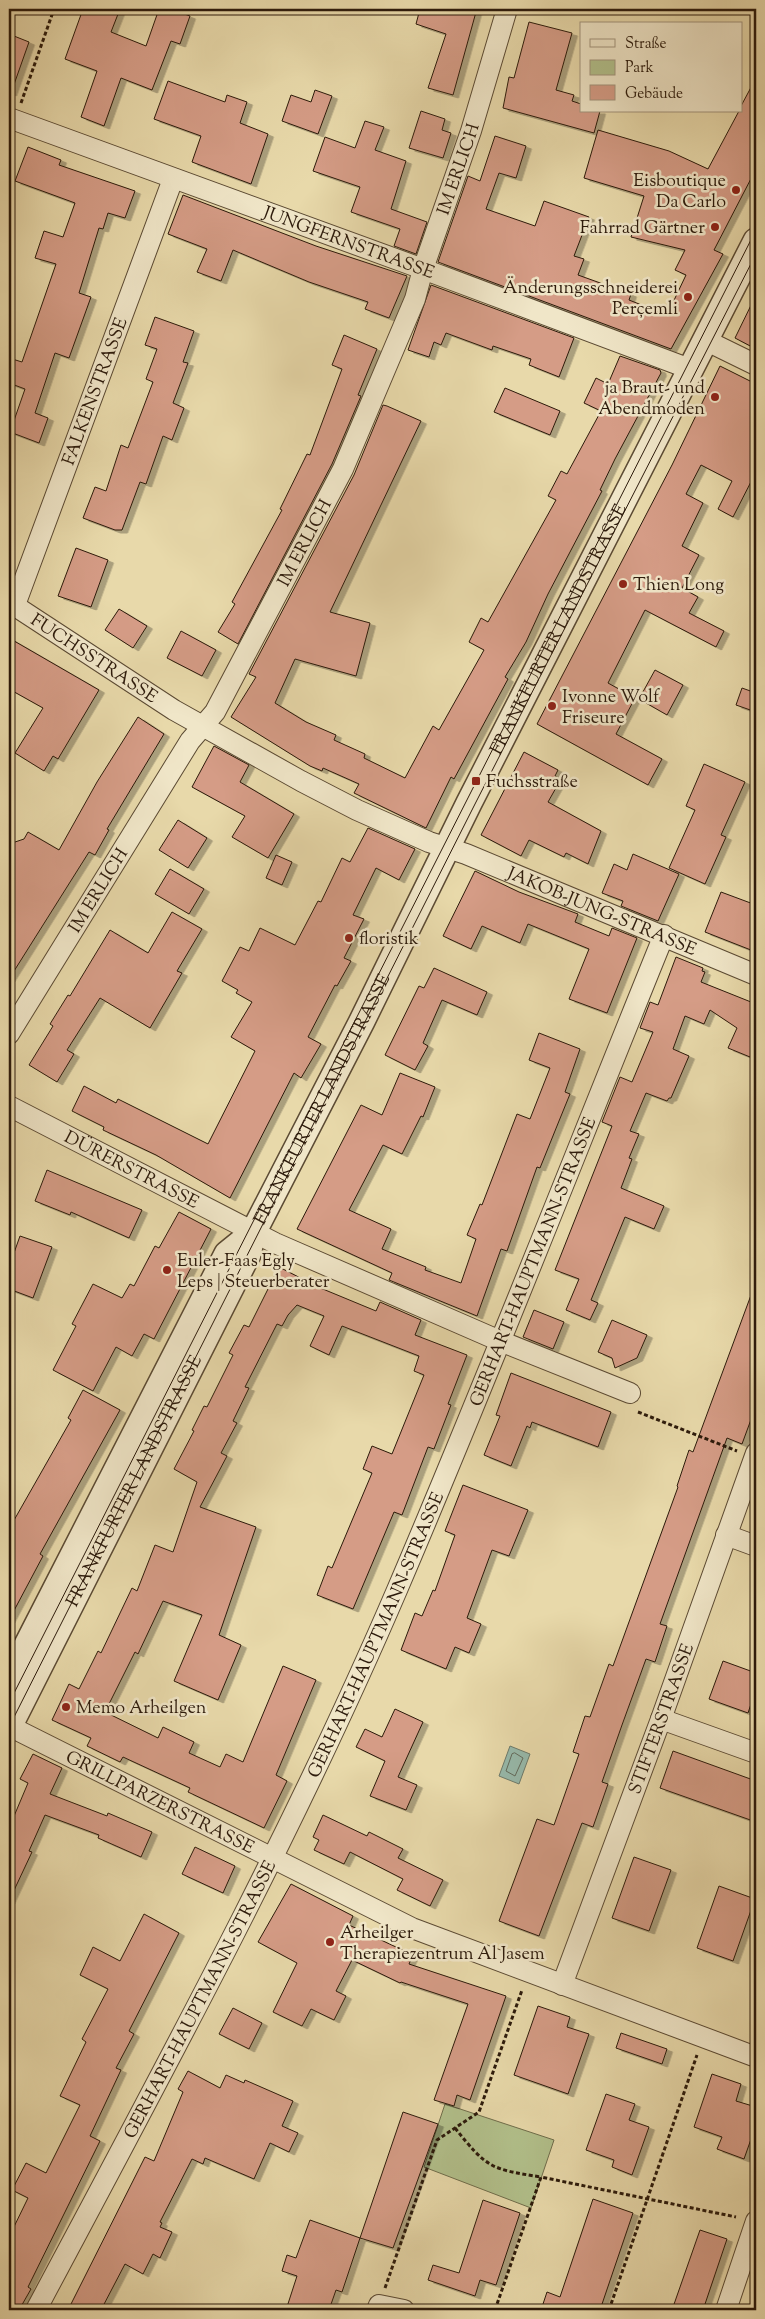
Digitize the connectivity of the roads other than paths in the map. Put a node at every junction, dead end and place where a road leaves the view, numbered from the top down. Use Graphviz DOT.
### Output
graph roads {
  1 [pos="507,9"];
  2 [pos="12,119"];
  3 [pos="172,179"];
  4 [pos="756,241"];
  5 [pos="423,268"];
  6 [pos="705,340"];
  7 [pos="756,366"];
  8 [pos="690,368"];
  9 [pos="12,603"];
  10 [pos="203,726"];
  11 [pos="448,848"];
  12 [pos="664,935"];
  13 [pos="756,975"];
  14 [pos="9,1034"];
  15 [pos="9,1106"];
  16 [pos="253,1233"];
  17 [pos="500,1341"];
  18 [pos="630,1393"];
  19 [pos="755,1455"];
  20 [pos="726,1535"];
  21 [pos="756,1546"];
  22 [pos="9,1680"];
  23 [pos="661,1719"];
  24 [pos="9,1726"];
  25 [pos="756,1754"];
  26 [pos="273,1859"];
  27 [pos="562,1985"];
  28 [pos="756,2057"];
  29 [pos="756,2221"];
  30 [pos="378,2308"];
  31 [pos="36,2310"];
  32 [pos="404,2310"];
  33 [pos="726,2310"];
  1 -- 5 [label="street, IM ERLICH"];
  2 -- 3 [label="street, JUNGFERNSTRASSE"];
  3 -- 5 [label="street, JUNGFERNSTRASSE"];
  3 -- 9 [label="street, FALKENSTRASSE"];
  4 -- 6 [label="street, FRANKFURTER LANDSTRASSE"];
  5 -- 8 [label="street, JUNGFERNSTRASSE"];
  5 -- 10 [label="street, IM ERLICH"];
  6 -- 7 [label="street"];
  6 -- 8 [label="street, FRANKFURTER LANDSTRASSE"];
  8 -- 11 [label="street, FRANKFURTER LANDSTRASSE"];
  9 -- 10 [label="street, FUCHSSTRASSE"];
  10 -- 11 [label="street, FUCHSSTRASSE"];
  10 -- 14 [label="street, IM ERLICH"];
  11 -- 12 [label="street, JAKOB-JUNG-STRASSE"];
  11 -- 16 [label="street, FRANKFURTER LANDSTRASSE"];
  12 -- 13 [label="street, JAKOB-JUNG-STRASSE"];
  12 -- 17 [label="street, GERHART-HAUPTMANN-STRASSE"];
  15 -- 16 [label="street, DÜRERSTRASSE"];
  16 -- 17 [label="street, DÜRERSTRASSE"];
  16 -- 22 [label="street, FRANKFURTER LANDSTRASSE"];
  16 -- 24 [label="street, FRANKFURTER LANDSTRASSE"];
  17 -- 18 [label="street, DÜRERSTRASSE"];
  17 -- 26 [label="street, GERHART-HAUPTMANN-STRASSE"];
  19 -- 20 [label="street, STIFTERSTRASSE"];
  20 -- 21 [label="street"];
  20 -- 23 [label="street, STIFTERSTRASSE"];
  23 -- 25 [label="street"];
  23 -- 27 [label="street, STIFTERSTRASSE"];
  24 -- 26 [label="street, GRILLPARZERSTRASSE"];
  26 -- 27 [label="street, GRILLPARZERSTRASSE"];
  26 -- 31 [label="street, GERHART-HAUPTMANN-STRASSE"];
  27 -- 28 [label="street, GRILLPARZERSTRASSE"];
  29 -- 33 [label="street"];
  30 -- 32 [label="street"];
}
